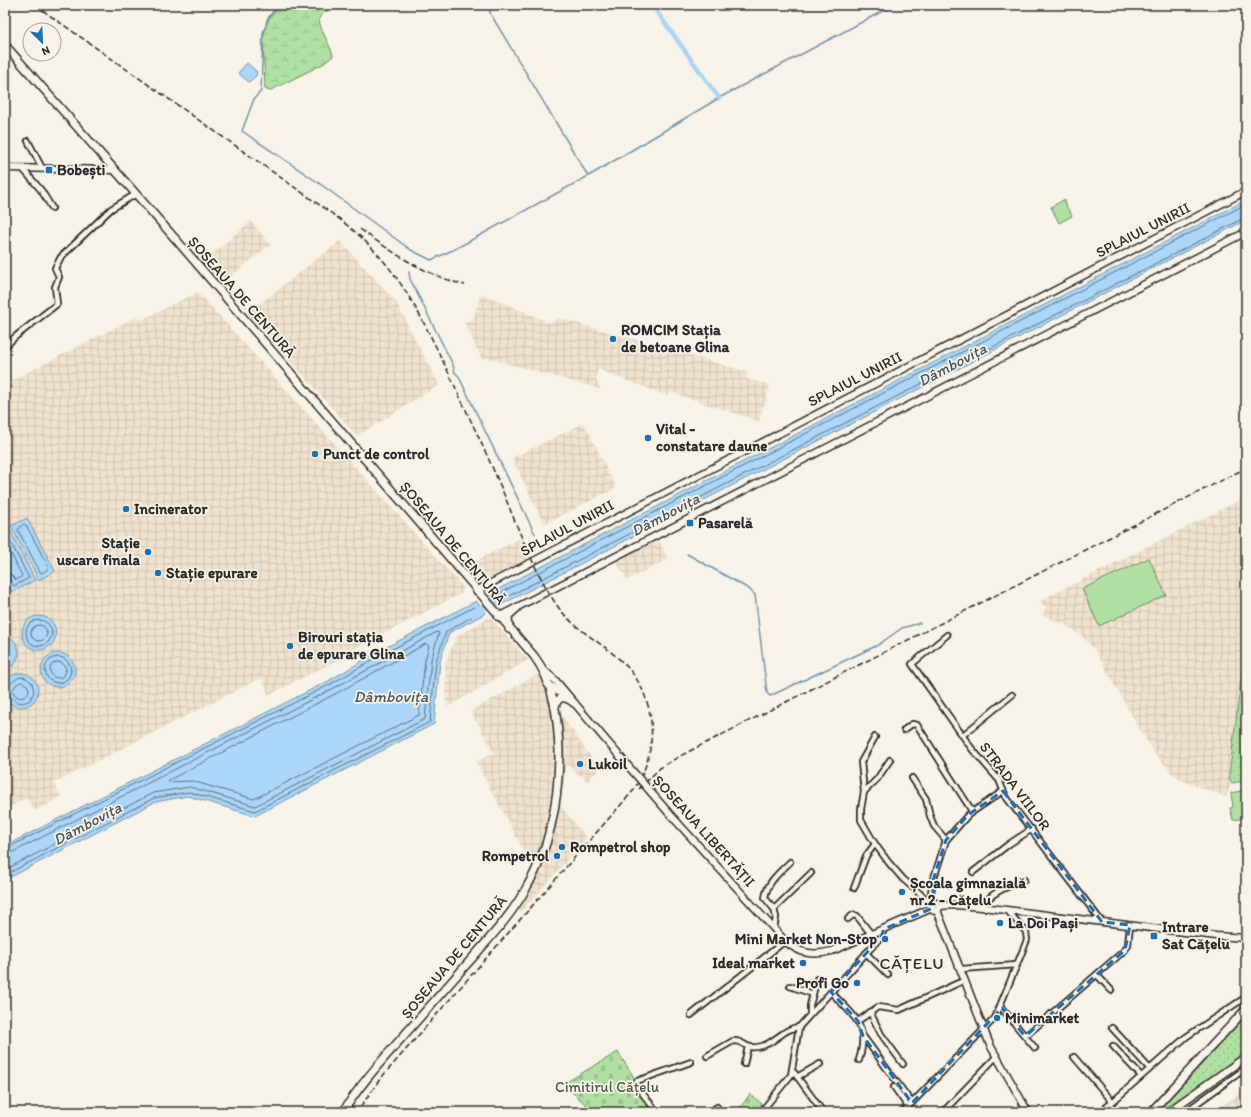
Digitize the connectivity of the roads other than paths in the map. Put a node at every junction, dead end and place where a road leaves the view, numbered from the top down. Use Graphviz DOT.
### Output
graph roads {
  1 [pos="5,44"];
  2 [pos="28,141"];
  3 [pos="22,167"];
  4 [pos="5,168"];
  5 [pos="42,168"];
  6 [pos="115,170"];
  7 [pos="1246,191"];
  8 [pos="136,194"];
  9 [pos="52,208"];
  10 [pos="1246,232"];
  11 [pos="5,347"];
  12 [pos="476,591"];
  13 [pos="517,608"];
  14 [pos="498,617"];
  15 [pos="510,631"];
  16 [pos="946,634"];
  17 [pos="541,668"];
  18 [pos="548,684"];
  19 [pos="1012,695"];
  20 [pos="567,698"];
  21 [pos="574,703"];
  22 [pos="555,707"];
  23 [pos="904,730"];
  24 [pos="963,736"];
  25 [pos="875,737"];
  26 [pos="890,760"];
  27 [pos="912,778"];
  28 [pos="1003,791"];
  29 [pos="864,792"];
  30 [pos="972,811"];
  31 [pos="1032,829"];
  32 [pos="946,840"];
  33 [pos="875,844"];
  34 [pos="790,862"];
  35 [pos="973,872"];
  36 [pos="811,873"];
  37 [pos="1024,880"];
  38 [pos="854,888"];
  39 [pos="935,906"];
  40 [pos="982,907"];
  41 [pos="774,909"];
  42 [pos="1007,910"];
  43 [pos="848,919"];
  44 [pos="1102,922"];
  45 [pos="1130,925"];
  46 [pos="774,929"];
  47 [pos="884,929"];
  48 [pos="872,934"];
  49 [pos="1246,939"];
  50 [pos="785,941"];
  51 [pos="866,953"];
  52 [pos="1017,964"];
  53 [pos="961,969"];
  54 [pos="888,975"];
  55 [pos="1097,975"];
  56 [pos="817,979"];
  57 [pos="965,980"];
  58 [pos="790,986"];
  59 [pos="1111,990"];
  60 [pos="831,992"];
  61 [pos="813,994"];
  62 [pos="1246,998"];
  63 [pos="1001,1007"];
  64 [pos="1246,1009"];
  65 [pos="870,1012"];
  66 [pos="810,1014"];
  67 [pos="691,1015"];
  68 [pos="858,1021"];
  69 [pos="799,1027"];
  70 [pos="1112,1028"];
  71 [pos="983,1029"];
  72 [pos="1024,1035"];
  73 [pos="863,1036"];
  74 [pos="1113,1046"];
  75 [pos="748,1047"];
  76 [pos="1035,1048"];
  77 [pos="708,1056"];
  78 [pos="996,1057"];
  79 [pos="1074,1057"];
  80 [pos="1246,1057"];
  81 [pos="859,1060"];
  82 [pos="691,1062"];
  83 [pos="744,1064"];
  84 [pos="820,1064"];
  85 [pos="903,1064"];
  86 [pos="1149,1068"];
  87 [pos="1246,1068"];
  88 [pos="793,1071"];
  89 [pos="1140,1076"];
  90 [pos="797,1077"];
  91 [pos="894,1087"];
  92 [pos="1173,1087"];
  93 [pos="1112,1101"];
  94 [pos="912,1103"];
  95 [pos="908,1107"];
  96 [pos="716,1108"];
  97 [pos="343,1112"];
  98 [pos="657,1112"];
  99 [pos="710,1112"];
  100 [pos="761,1112"];
  101 [pos="823,1112"];
  102 [pos="903,1112"];
  103 [pos="943,1112"];
  104 [pos="1028,1112"];
  105 [pos="1101,1112"];
  106 [pos="1147,1112"];
  107 [pos="1151,1112"];
  108 [pos="1169,1112"];
  109 [pos="1185,1112"];
  1 -- 6 [label="main road, ȘOSEAUA DE CENTURĂ"];
  2 -- 5 [label="street"];
  3 -- 4 [label="main road"];
  3 -- 5 [label="main road"];
  3 -- 9 [label="street"];
  5 -- 6 [label="main road"];
  6 -- 8 [label="main road, ȘOSEAUA DE CENTURĂ"];
  7 -- 12 [label="main road, SPLAIUL UNIRII"];
  8 -- 11 [label="street"];
  8 -- 12 [label="main road, ȘOSEAUA DE CENTURĂ"];
  10 -- 13 [label="main road"];
  12 -- 14 [label="main road, ȘOSEAUA DE CENTURĂ"];
  13 -- 14 [label="main road"];
  13 -- 15 [label="main road"];
  14 -- 15 [label="main road, ȘOSEAUA DE CENTURĂ"];
  15 -- 17 [label="main road, ȘOSEAUA DE CENTURĂ"];
  16 -- 24 [label="street, STRADA VIILOR"];
  17 -- 18 [label="main road, ȘOSEAUA DE CENTURĂ"];
  17 -- 21 [label="main road, ȘOSEAUA LIBERTĂȚII"];
  18 -- 20 [label="main road"];
  18 -- 22 [label="main road, ȘOSEAUA DE CENTURĂ"];
  19 -- 24 [label="street"];
  20 -- 21 [label="main road"];
  20 -- 22 [label="main road"];
  21 -- 46 [label="main road, ȘOSEAUA LIBERTĂȚII, bridge"];
  22 -- 97 [label="main road, ȘOSEAUA DE CENTURĂ"];
  23 -- 30 [label="street"];
  24 -- 28 [label="street, STRADA VIILOR"];
  25 -- 29 [label="street"];
  26 -- 29 [label="street"];
  27 -- 32 [label="street"];
  28 -- 30 [label="street"];
  28 -- 31 [label="street, STRADA VIILOR"];
  29 -- 33 [label="street"];
  30 -- 32 [label="street"];
  31 -- 35 [label="street"];
  31 -- 44 [label="street, STRADA VIILOR"];
  32 -- 39 [label="street"];
  33 -- 38 [label="street"];
  33 -- 39 [label="street"];
  34 -- 41 [label="street"];
  36 -- 41 [label="street"];
  37 -- 40 [label="street"];
  39 -- 40 [label="main road, ȘOSEAUA LIBERTĂȚII"];
  39 -- 47 [label="main road, ȘOSEAUA LIBERTĂȚII"];
  39 -- 53 [label="main road"];
  40 -- 42 [label="main road, ȘOSEAUA LIBERTĂȚII"];
  41 -- 46 [label="street"];
  42 -- 44 [label="main road, ȘOSEAUA LIBERTĂȚII"];
  42 -- 52 [label="street"];
  43 -- 48 [label="street"];
  44 -- 45 [label="main road, ȘOSEAUA LIBERTĂȚII"];
  45 -- 49 [label="main road, ȘOSEAUA LIBERTĂȚII"];
  45 -- 55 [label="street"];
  46 -- 50 [label="main road, ȘOSEAUA LIBERTĂȚII"];
  47 -- 48 [label="main road, ȘOSEAUA LIBERTĂȚII"];
  47 -- 51 [label="street"];
  48 -- 50 [label="main road, ȘOSEAUA LIBERTĂȚII"];
  50 -- 67 [label="street"];
  51 -- 54 [label="street"];
  51 -- 60 [label="street"];
  52 -- 53 [label="street"];
  52 -- 63 [label="street"];
  53 -- 57 [label="main road"];
  55 -- 59 [label="street"];
  55 -- 72 [label="street"];
  56 -- 61 [label="street"];
  57 -- 65 [label="street"];
  57 -- 71 [label="main road"];
  58 -- 61 [label="street"];
  60 -- 66 [label="street"];
  60 -- 68 [label="street"];
  61 -- 66 [label="street"];
  62 -- 86 [label="street"];
  63 -- 71 [label="street"];
  63 -- 72 [label="street"];
  64 -- 92 [label="main road"];
  65 -- 68 [label="street"];
  65 -- 85 [label="street"];
  66 -- 69 [label="street"];
  68 -- 73 [label="street"];
  69 -- 75 [label="street"];
  69 -- 88 [label="street"];
  70 -- 86 [label="street"];
  71 -- 78 [label="main road"];
  71 -- 94 [label="street"];
  72 -- 76 [label="street"];
  73 -- 81 [label="street"];
  73 -- 94 [label="street"];
  74 -- 89 [label="street"];
  75 -- 77 [label="street"];
  75 -- 83 [label="street"];
  78 -- 103 [label="street"];
  78 -- 104 [label="main road"];
  79 -- 93 [label="street"];
  80 -- 108 [label="main road"];
  82 -- 98 [label="street"];
  84 -- 90 [label="street"];
  86 -- 89 [label="street"];
  87 -- 109 [label="street"];
  88 -- 90 [label="street"];
  88 -- 100 [label="street"];
  89 -- 93 [label="street"];
  90 -- 101 [label="street"];
  91 -- 95 [label="street"];
  92 -- 106 [label="main road"];
  92 -- 107 [label="main road"];
  93 -- 105 [label="street"];
  94 -- 95 [label="street"];
  95 -- 102 [label="street"];
  96 -- 99 [label="street"];
}
